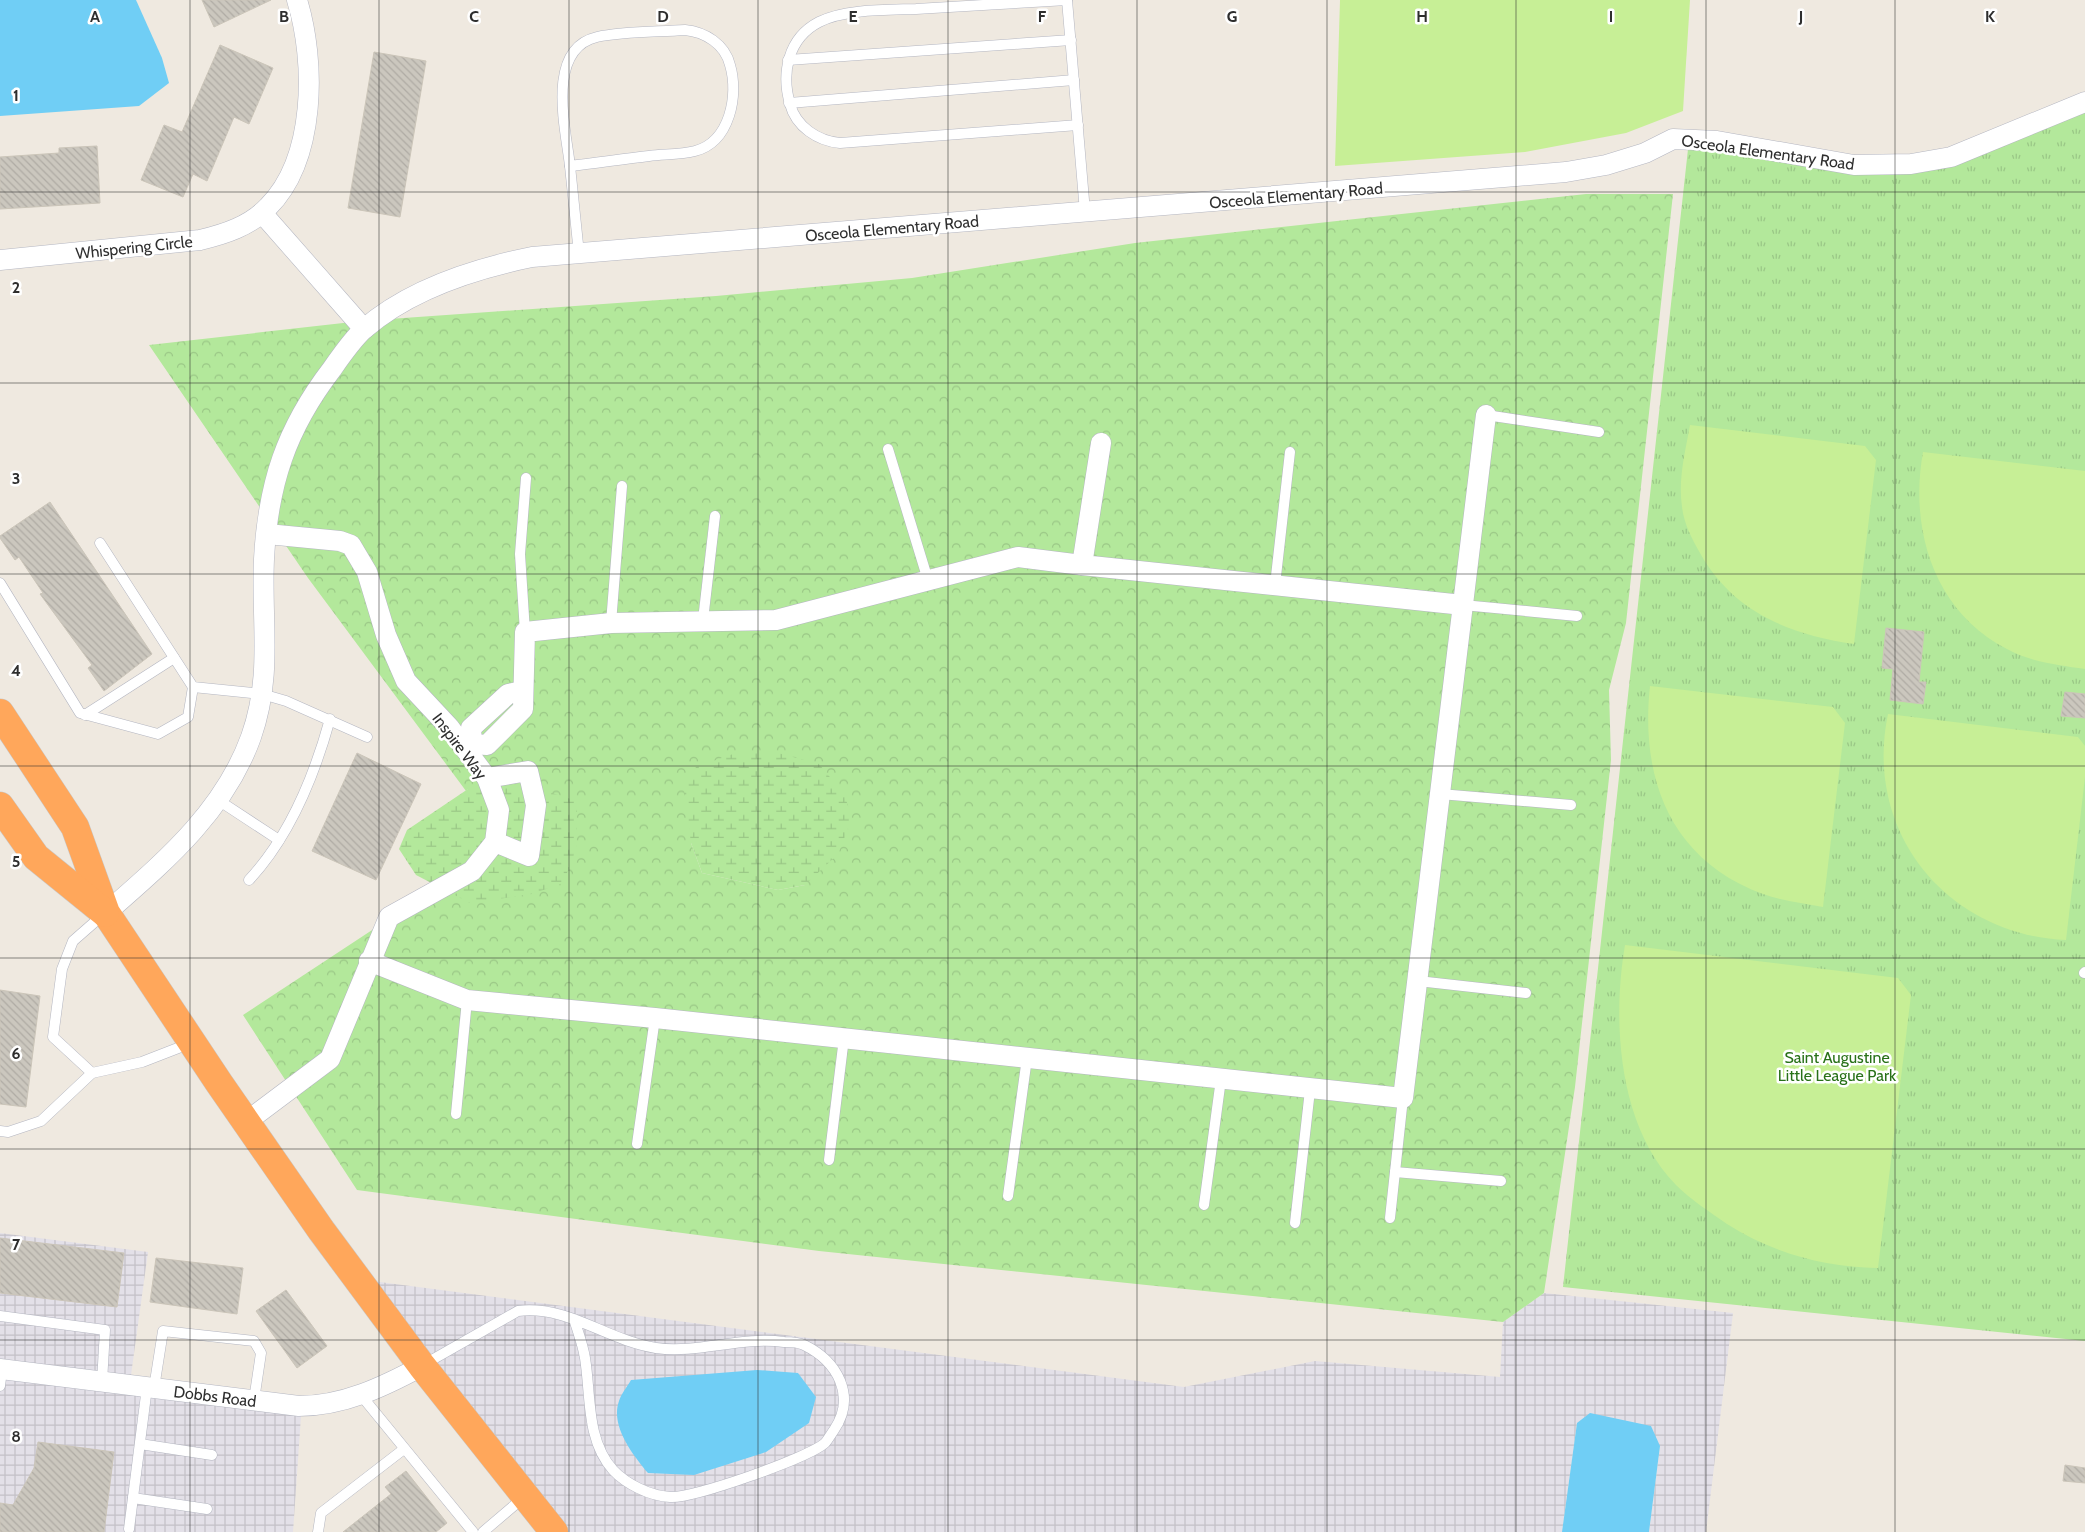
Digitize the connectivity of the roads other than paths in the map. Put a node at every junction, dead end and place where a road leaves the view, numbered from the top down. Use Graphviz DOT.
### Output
graph roads {
  1 [pos="297,0"];
  2 [pos="1067,0"];
  3 [pos="1070,40"];
  4 [pos="788,60"];
  5 [pos="1074,80"];
  6 [pos="2085,102"];
  7 [pos="789,103"];
  8 [pos="1078,125"];
  9 [pos="570,166"];
  10 [pos="1085,212"];
  11 [pos="262,213"];
  12 [pos="580,254"];
  13 [pos="0,260"];
  14 [pos="364,329"];
  15 [pos="1486,415"];
  16 [pos="1599,432"];
  17 [pos="1102,443"];
  18 [pos="888,449"];
  19 [pos="1290,452"];
  20 [pos="526,478"];
  21 [pos="622,486"];
  22 [pos="714,516"];
  23 [pos="267,534"];
  24 [pos="100,543"];
  25 [pos="1082,565"];
  26 [pos="928,580"];
  27 [pos="0,583"];
  28 [pos="1275,585"];
  29 [pos="1463,605"];
  30 [pos="1577,616"];
  31 [pos="704,620"];
  32 [pos="611,623"];
  33 [pos="525,632"];
  34 [pos="174,658"];
  35 [pos="193,687"];
  36 [pos="262,694"];
  37 [pos="0,713"];
  38 [pos="85,715"];
  39 [pos="330,719"];
  40 [pos="367,736"];
  41 [pos="469,747"];
  42 [pos="487,778"];
  43 [pos="1440,794"];
  44 [pos="218,800"];
  45 [pos="1571,805"];
  46 [pos="0,806"];
  47 [pos="279,840"];
  48 [pos="495,842"];
  49 [pos="249,880"];
  50 [pos="106,913"];
  51 [pos="369,961"];
  52 [pos="1418,981"];
  53 [pos="1526,993"];
  54 [pos="467,1000"];
  55 [pos="655,1018"];
  56 [pos="844,1038"];
  57 [pos="192,1042"];
  58 [pos="1027,1058"];
  59 [pos="92,1073"];
  60 [pos="1221,1079"];
  61 [pos="1310,1090"];
  62 [pos="1404,1098"];
  63 [pos="456,1114"];
  64 [pos="246,1122"];
  65 [pos="0,1132"];
  66 [pos="637,1144"];
  67 [pos="829,1160"];
  68 [pos="1395,1172"];
  69 [pos="1501,1181"];
  70 [pos="1008,1196"];
  71 [pos="1204,1205"];
  72 [pos="1390,1218"];
  73 [pos="1294,1223"];
  74 [pos="0,1316"];
  75 [pos="574,1319"];
  76 [pos="422,1366"];
  77 [pos="1,1375"];
  78 [pos="102,1382"];
  79 [pos="151,1388"];
  80 [pos="360,1394"];
  81 [pos="254,1400"];
  82 [pos="140,1444"];
  83 [pos="404,1449"];
  84 [pos="212,1455"];
  85 [pos="524,1497"];
  86 [pos="133,1498"];
  87 [pos="207,1509"];
  88 [pos="129,1528"];
  89 [pos="318,1532"];
  90 [pos="473,1532"];
  91 [pos="483,1532"];
  92 [pos="554,1532"];
  1 -- 11 [label="street, Whispering Circle"];
  2 -- 3 [label="lane"];
  2 -- 4 [label="lane"];
  3 -- 4 [label="lane"];
  3 -- 5 [label="lane"];
  4 -- 7 [label="lane"];
  5 -- 7 [label="lane"];
  5 -- 8 [label="lane"];
  6 -- 10 [label="street, Osceola Elementary Road"];
  7 -- 8 [label="lane"];
  8 -- 10 [label="lane"];
  9 -- 9 [label="lane"];
  9 -- 12 [label="lane"];
  10 -- 12 [label="street, Osceola Elementary Road"];
  11 -- 13 [label="street, Whispering Circle"];
  11 -- 14 [label="street"];
  12 -- 14 [label="street, Osceola Elementary Road"];
  14 -- 23 [label="street, Osceola Elementary Road"];
  15 -- 16 [label="lane"];
  15 -- 29 [label="street"];
  17 -- 25 [label="street"];
  18 -- 26 [label="lane"];
  19 -- 28 [label="lane"];
  20 -- 33 [label="lane"];
  21 -- 32 [label="lane"];
  22 -- 31 [label="lane"];
  23 -- 36 [label="street, Osceola Elementary Road"];
  23 -- 41 [label="street, Inspire Way"];
  24 -- 34 [label="lane"];
  25 -- 26 [label="street"];
  25 -- 28 [label="street"];
  26 -- 31 [label="street"];
  27 -- 38 [label="lane"];
  28 -- 29 [label="street"];
  29 -- 30 [label="lane"];
  29 -- 43 [label="street"];
  31 -- 32 [label="street"];
  32 -- 33 [label="street"];
  33 -- 41 [label="street"];
  34 -- 35 [label="lane"];
  34 -- 38 [label="lane"];
  35 -- 36 [label="lane"];
  35 -- 38 [label="lane"];
  36 -- 39 [label="lane"];
  36 -- 44 [label="street, Osceola Elementary Road"];
  37 -- 50 [label="highway"];
  39 -- 40 [label="lane"];
  39 -- 47 [label="lane"];
  41 -- 42 [label="street, Inspire Way"];
  42 -- 48 [label="street, Inspire Way"];
  42 -- 48 [label="street"];
  43 -- 45 [label="lane"];
  43 -- 52 [label="street"];
  44 -- 47 [label="lane"];
  44 -- 50 [label="street, Osceola Elementary Road"];
  46 -- 50 [label="highway"];
  47 -- 49 [label="lane"];
  48 -- 51 [label="street"];
  50 -- 57 [label="highway"];
  50 -- 59 [label="lane"];
  51 -- 54 [label="street"];
  51 -- 64 [label="street"];
  52 -- 53 [label="lane"];
  52 -- 62 [label="street"];
  54 -- 55 [label="street"];
  54 -- 63 [label="lane"];
  55 -- 56 [label="street"];
  55 -- 66 [label="lane"];
  56 -- 58 [label="street"];
  56 -- 67 [label="lane"];
  57 -- 59 [label="lane"];
  57 -- 64 [label="highway"];
  58 -- 60 [label="street"];
  58 -- 70 [label="lane"];
  59 -- 65 [label="lane"];
  60 -- 61 [label="street"];
  60 -- 71 [label="lane"];
  61 -- 62 [label="street"];
  61 -- 73 [label="lane"];
  62 -- 68 [label="lane"];
  64 -- 76 [label="highway"];
  68 -- 69 [label="lane"];
  68 -- 72 [label="lane"];
  74 -- 78 [label="lane"];
  75 -- 75 [label="lane"];
  75 -- 76 [label="lane"];
  76 -- 80 [label="street, Dobbs Road"];
  76 -- 85 [label="highway"];
  77 -- 78 [label="street, Dobbs Road"];
  78 -- 79 [label="street, Dobbs Road"];
  79 -- 81 [label="street, Dobbs Road"];
  79 -- 81 [label="lane"];
  79 -- 82 [label="lane"];
  80 -- 81 [label="street, Dobbs Road"];
  80 -- 83 [label="lane"];
  82 -- 84 [label="lane"];
  82 -- 86 [label="lane"];
  83 -- 89 [label="lane"];
  83 -- 90 [label="lane"];
  85 -- 91 [label="lane"];
  85 -- 92 [label="highway"];
  86 -- 87 [label="lane"];
  86 -- 88 [label="lane"];
}
